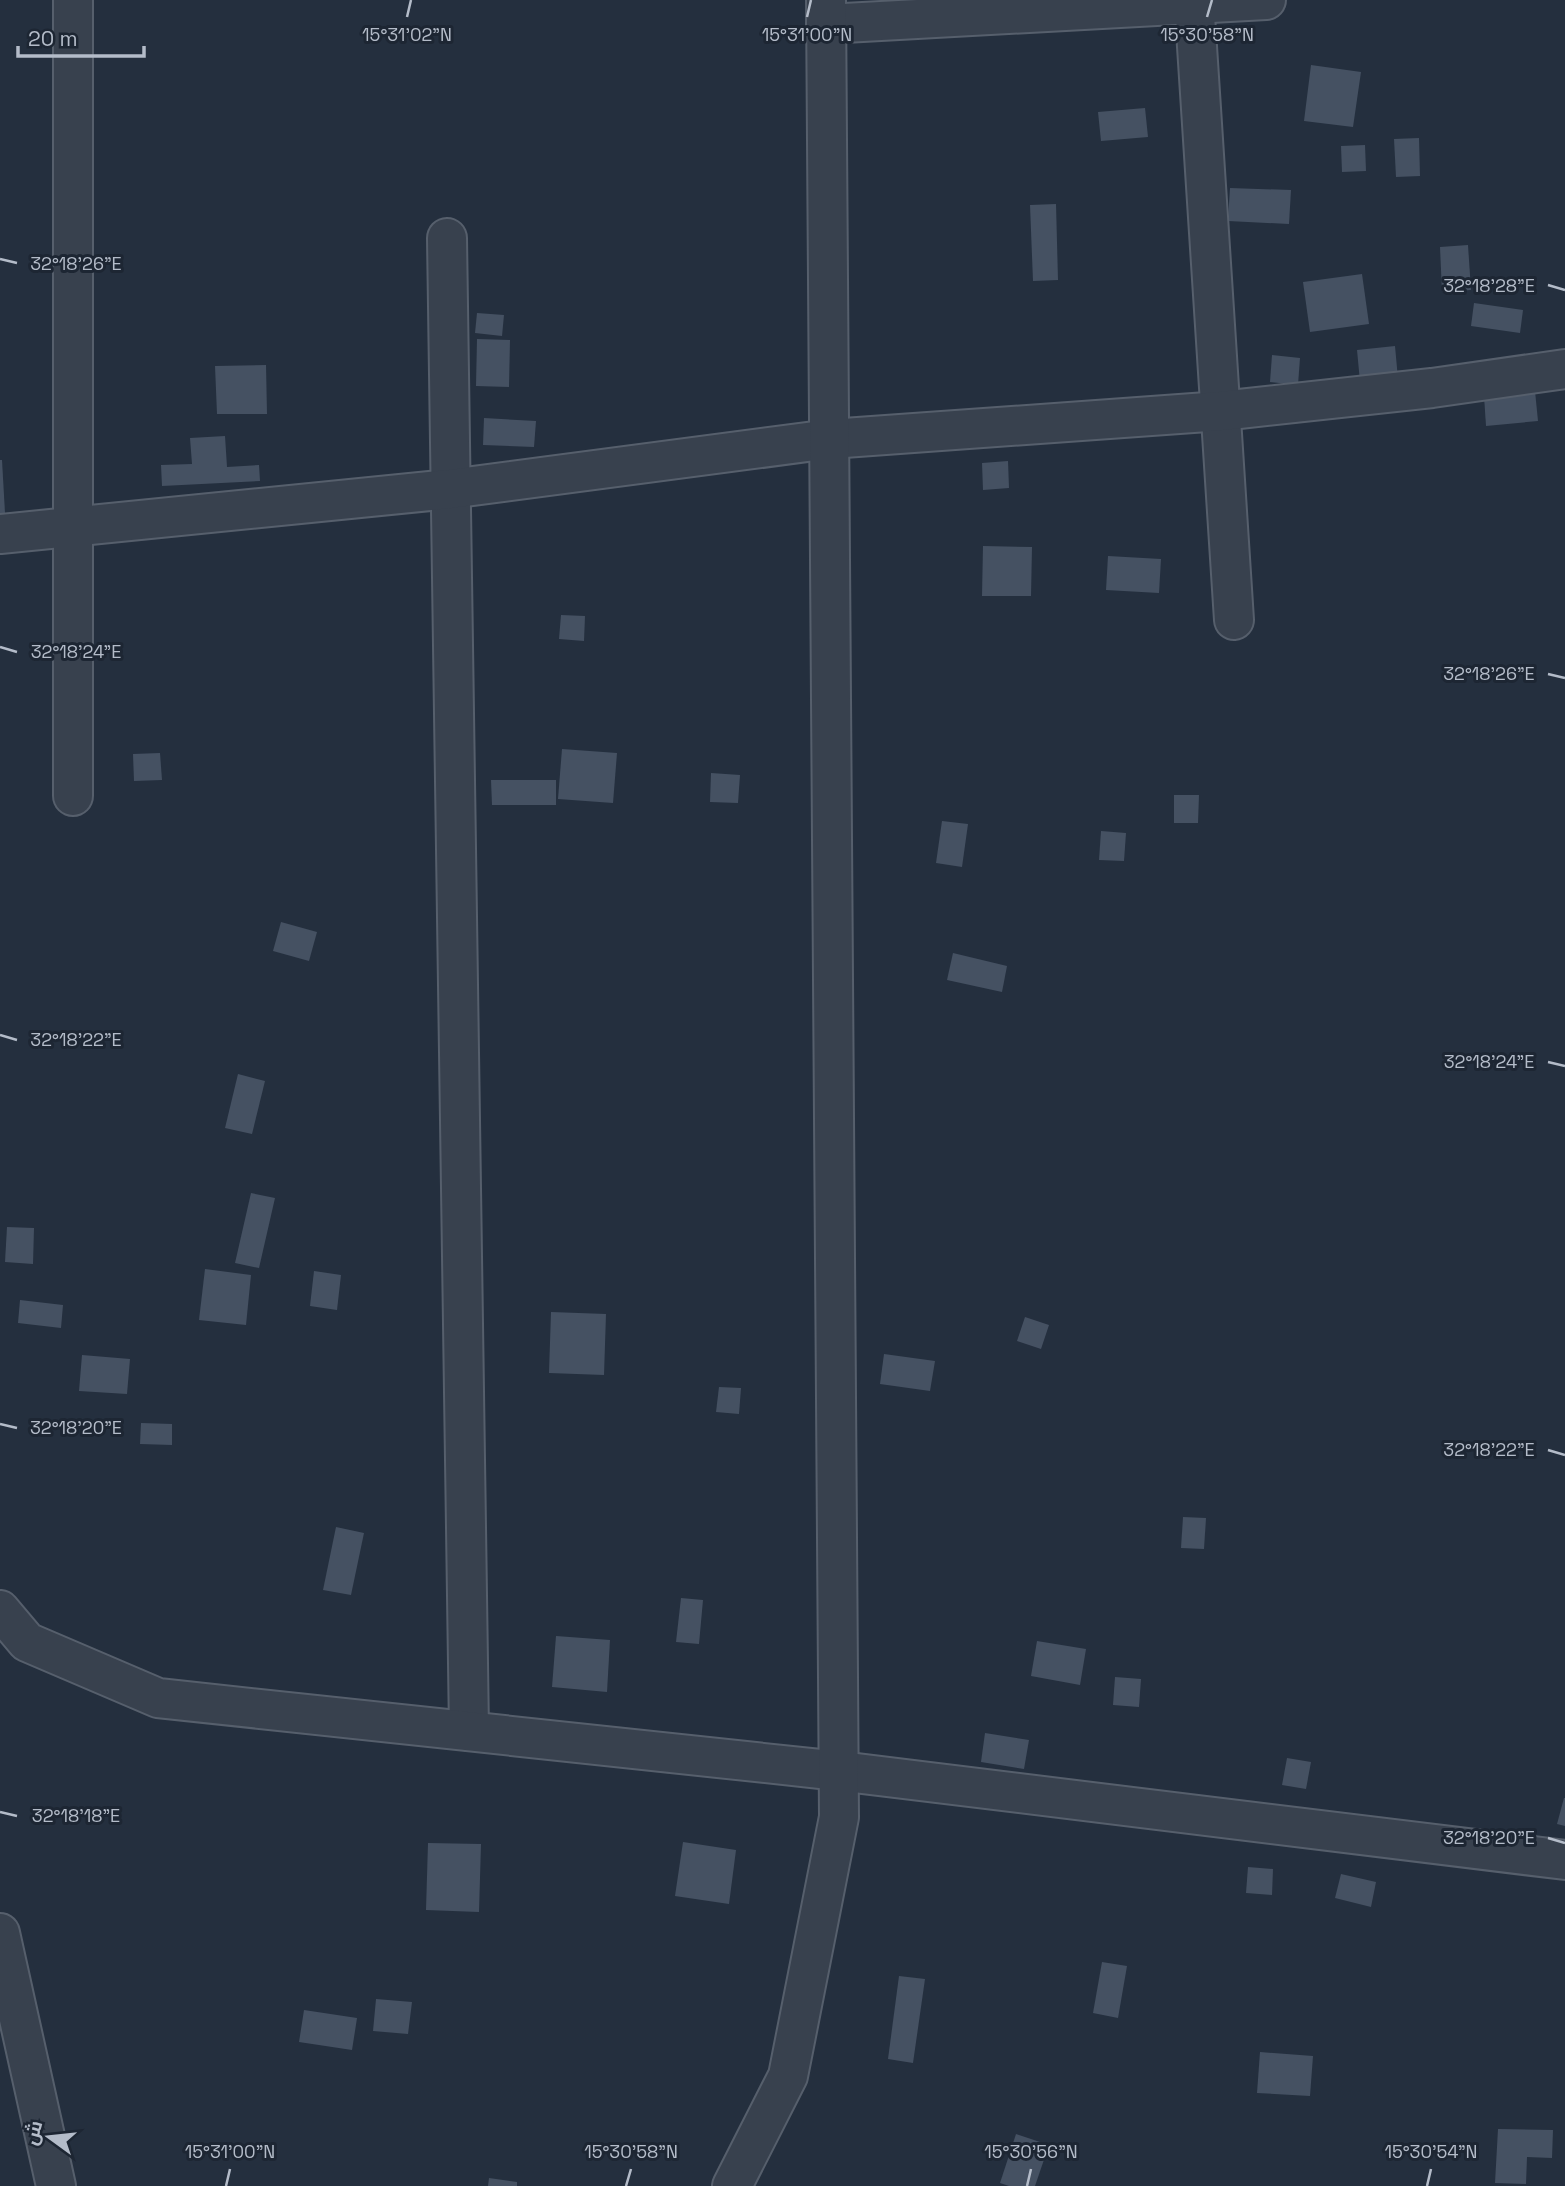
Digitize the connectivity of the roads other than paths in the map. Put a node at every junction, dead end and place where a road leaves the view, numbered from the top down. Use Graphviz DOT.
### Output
graph roads {
  1 [pos="74,0"];
  2 [pos="1266,0"];
  3 [pos="1194,2"];
  4 [pos="826,12"];
  5 [pos="447,238"];
  6 [pos="1565,369"];
  7 [pos="1221,411"];
  8 [pos="830,439"];
  9 [pos="450,489"];
  10 [pos="72,527"];
  11 [pos="0,534"];
  12 [pos="1234,620"];
  13 [pos="73,796"];
  14 [pos="0,1609"];
  15 [pos="469,1731"];
  16 [pos="839,1771"];
  17 [pos="1565,1860"];
  18 [pos="0,1933"];
  19 [pos="56,2186"];
  20 [pos="732,2186"];
  1 -- 10 [label="street"];
  2 -- 3 [label="street"];
  3 -- 4 [label="street"];
  3 -- 7 [label="street"];
  4 -- 8 [label="street"];
  5 -- 9 [label="street"];
  6 -- 7 [label="street"];
  7 -- 8 [label="street"];
  7 -- 12 [label="street"];
  8 -- 9 [label="street"];
  8 -- 16 [label="street"];
  9 -- 10 [label="street"];
  9 -- 15 [label="street"];
  10 -- 11 [label="street"];
  10 -- 13 [label="street"];
  14 -- 15 [label="street"];
  15 -- 16 [label="street"];
  16 -- 17 [label="street"];
  16 -- 20 [label="street"];
  18 -- 19 [label="street"];
}
